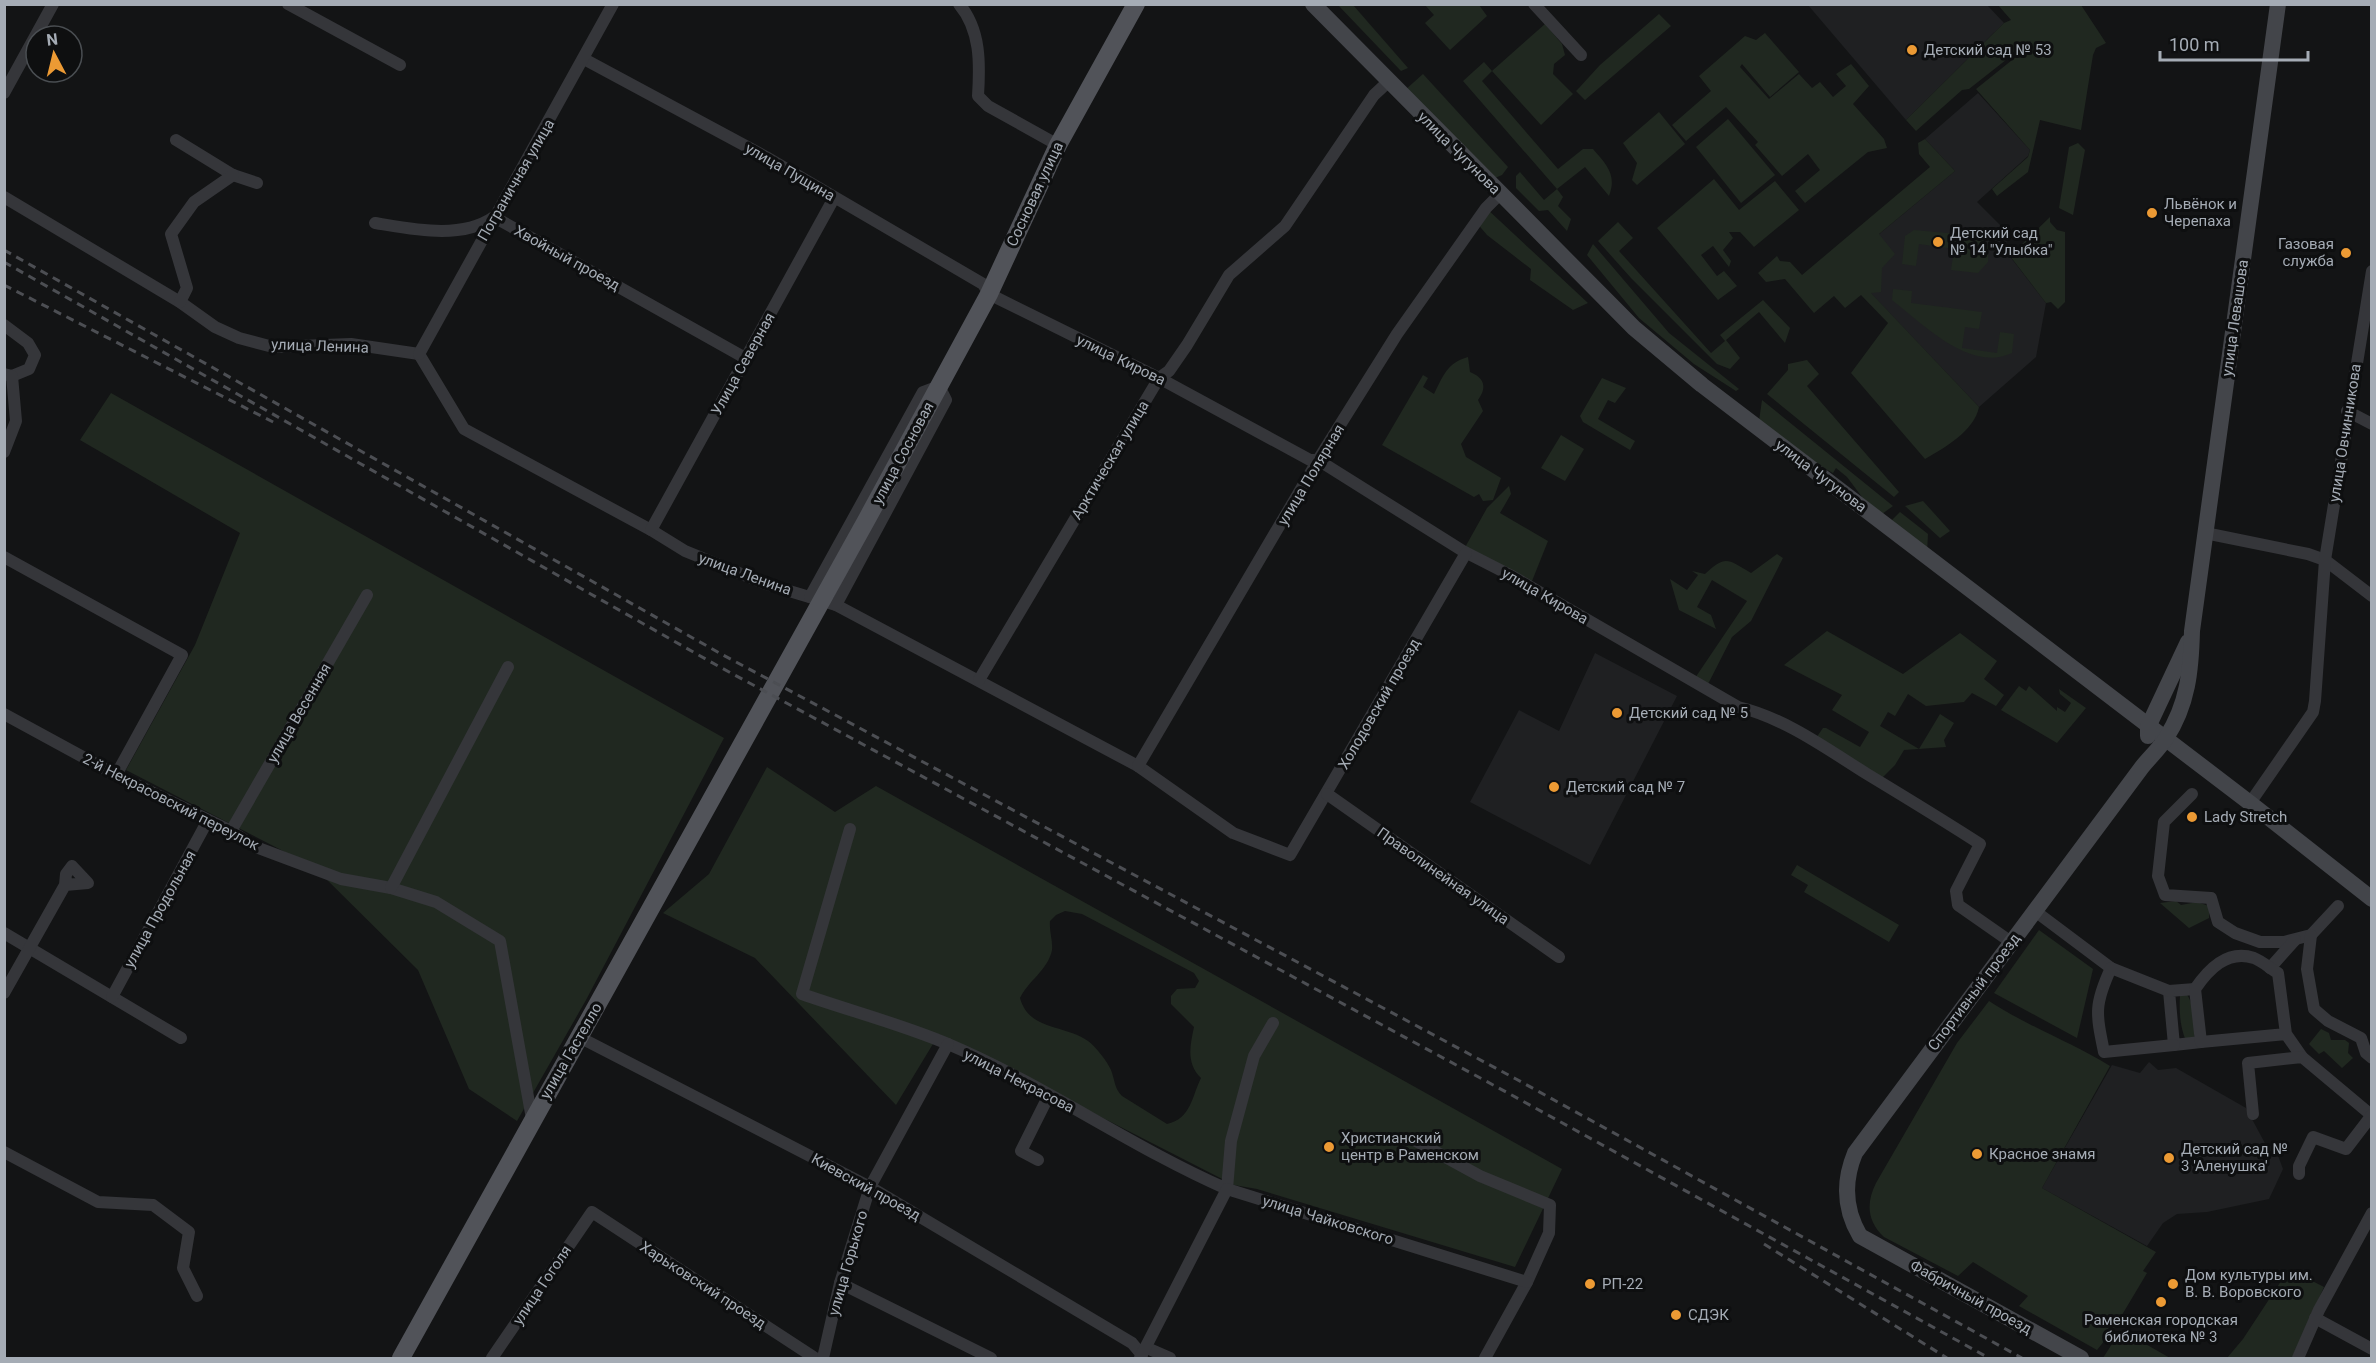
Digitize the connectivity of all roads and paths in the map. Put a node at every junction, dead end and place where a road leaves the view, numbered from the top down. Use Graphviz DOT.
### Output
graph roads {
  1 [pos="53,4"];
  2 [pos="288,4"];
  3 [pos="613,4"];
  4 [pos="959,4"];
  5 [pos="1136,4"];
  6 [pos="1313,4"];
  7 [pos="1534,4"];
  8 [pos="2278,4"];
  9 [pos="1581,55"];
  10 [pos="584,59"];
  11 [pos="400,65"];
  12 [pos="1388,82"];
  13 [pos="4,93"];
  14 [pos="176,140"];
  15 [pos="1058,145"];
  16 [pos="233,176"];
  17 [pos="257,183"];
  18 [pos="1500,194"];
  19 [pos="4,197"];
  20 [pos="834,198"];
  21 [pos="494,217"];
  22 [pos="375,223"];
  23 [pos="2372,271"];
  24 [pos="988,294"];
  25 [pos="180,302"];
  26 [pos="4,325"];
  27 [pos="419,354"];
  28 [pos="747,359"];
  29 [pos="8,375"];
  30 [pos="1159,378"];
  31 [pos="939,386"];
  32 [pos="2347,411"];
  33 [pos="2372,424"];
  34 [pos="4,452"];
  35 [pos="1318,460"];
  36 [pos="651,530"];
  37 [pos="2205,533"];
  38 [pos="1466,553"];
  39 [pos="4,557"];
  40 [pos="2325,560"];
  41 [pos="367,595"];
  42 [pos="2372,596"];
  43 [pos="810,597"];
  44 [pos="836,605"];
  45 [pos="2192,631"];
  46 [pos="508,667"];
  47 [pos="979,680"];
  48 [pos="4,714"];
  49 [pos="2148,727"];
  50 [pos="2165,739"];
  51 [pos="742,744"];
  52 [pos="2146,761"];
  53 [pos="1138,766"];
  54 [pos="117,775"];
  55 [pos="1327,794"];
  56 [pos="2192,794"];
  57 [pos="2250,803"];
  58 [pos="208,820"];
  59 [pos="850,829"];
  60 [pos="231,831"];
  61 [pos="1290,855"];
  62 [pos="64,885"];
  63 [pos="391,888"];
  64 [pos="2372,899"];
  65 [pos="2338,906"];
  66 [pos="2035,911"];
  67 [pos="4,933"];
  68 [pos="2311,935"];
  69 [pos="2296,939"];
  70 [pos="2012,942"];
  71 [pos="32,947"];
  72 [pos="1558,957"];
  73 [pos="2111,968"];
  74 [pos="2270,968"];
  75 [pos="2195,989"];
  76 [pos="2169,991"];
  77 [pos="4,993"];
  78 [pos="112,997"];
  79 [pos="1273,1023"];
  80 [pos="2286,1034"];
  81 [pos="579,1037"];
  82 [pos="181,1038"];
  83 [pos="2201,1042"];
  84 [pos="948,1044"];
  85 [pos="2174,1045"];
  86 [pos="2302,1057"];
  87 [pos="2372,1058"];
  88 [pos="1049,1095"];
  89 [pos="2253,1114"];
  90 [pos="2371,1114"];
  91 [pos="532,1119"];
  92 [pos="1416,1141"];
  93 [pos="4,1152"];
  94 [pos="1038,1160"];
  95 [pos="2299,1174"];
  96 [pos="870,1187"];
  97 [pos="1227,1188"];
  98 [pos="592,1212"];
  99 [pos="2372,1213"];
  100 [pos="1860,1236"];
  101 [pos="1527,1282"];
  102 [pos="840,1283"];
  103 [pos="197,1296"];
  104 [pos="2315,1318"];
  105 [pos="2372,1349"];
  106 [pos="1143,1354"];
  107 [pos="494,1358"];
  108 [pos="400,1359"];
  109 [pos="815,1359"];
  110 [pos="823,1359"];
  111 [pos="991,1359"];
  112 [pos="1170,1359"];
  113 [pos="1485,1359"];
  114 [pos="2081,1359"];
  115 [pos="2298,1359"];
  1 -- 13 [label="street"];
  2 -- 11 [label="street"];
  3 -- 10 [label="street, Пограничная улица"];
  4 -- 15 [label="street"];
  5 -- 15 [label="main road, Сосновая улица"];
  6 -- 12 [label="main road, улица Чугунова"];
  7 -- 9 [label="street"];
  8 -- 37 [label="main road, улица Левашова"];
  10 -- 20 [label="street, улица Пущина"];
  10 -- 21 [label="street, Пограничная улица"];
  12 -- 18 [label="main road, улица Чугунова"];
  12 -- 30 [label="street, Арктическая улица"];
  14 -- 16 [label="street"];
  15 -- 24 [label="main road, Сосновая улица"];
  16 -- 17 [label="street"];
  16 -- 25 [label="street"];
  18 -- 35 [label="street, улица Полярная"];
  18 -- 49 [label="main road, улица Чугунова"];
  19 -- 25 [label="street, улица Ленина"];
  20 -- 24 [label="street, улица Пущина"];
  20 -- 28 [label="street, Улица Северная"];
  21 -- 22 [label="street"];
  21 -- 27 [label="street, Пограничная улица"];
  21 -- 28 [label="street, Хвойный проезд"];
  23 -- 32 [label="street, улица Овчинникова"];
  24 -- 30 [label="street, улица Кирова"];
  24 -- 31 [label="main road, Сосновая улица"];
  25 -- 27 [label="street, улица Ленина"];
  26 -- 29 [label="street"];
  27 -- 36 [label="street, улица Ленина"];
  28 -- 36 [label="street, Улица Северная"];
  29 -- 34 [label="street"];
  30 -- 35 [label="street, улица Кирова"];
  30 -- 47 [label="street, Арктическая улица"];
  31 -- 43 [label="street"];
  31 -- 44 [label="street"];
  31 -- 51 [label="main road, улица Сосновая"];
  32 -- 33 [label="street"];
  32 -- 40 [label="street, улица Овчинникова"];
  35 -- 38 [label="street, улица Кирова"];
  35 -- 53 [label="street, улица Полярная"];
  36 -- 43 [label="street, улица Ленина"];
  37 -- 40 [label="street"];
  37 -- 45 [label="main road, улица Левашова"];
  38 -- 55 [label="street, Холодовский проезд"];
  38 -- 70 [label="street, улица Кирова"];
  39 -- 54 [label="street"];
  40 -- 42 [label="street"];
  40 -- 57 [label="street, улица Овчинникова"];
  41 -- 60 [label="street, улица Весенняя"];
  43 -- 44 [label="street, улица Ленина"];
  44 -- 47 [label="street, улица Ленина"];
  45 -- 49 [label="main road, улица Левашова"];
  45 -- 50 [label="main road, улица Левашова"];
  46 -- 63 [label="street"];
  47 -- 53 [label="street, улица Ленина"];
  48 -- 54 [label="street, 2-й Некрасовский переулок"];
  49 -- 50 [label="main road, улица Чугунова"];
  49 -- 52 [label="main road"];
  50 -- 52 [label="main road, Спортивный проезд"];
  50 -- 57 [label="main road, улица Чугунова"];
  51 -- 81 [label="main road, улица Гастелло"];
  52 -- 66 [label="main road, Спортивный проезд"];
  53 -- 61 [label="street, улица Ленина"];
  54 -- 58 [label="street, 2-й Некрасовский переулок"];
  55 -- 61 [label="street, Холодовский проезд"];
  55 -- 72 [label="street, Праволинейная улица"];
  56 -- 69 [label="street"];
  57 -- 64 [label="main road, улица Чугунова"];
  58 -- 60 [label="street, 2-й Некрасовский переулок"];
  58 -- 78 [label="street, улица Продольная"];
  59 -- 84 [label="street, улица Некрасова"];
  60 -- 63 [label="street, 2-й Некрасовский переулок"];
  62 -- 71 [label="street"];
  63 -- 91 [label="street"];
  65 -- 68 [label="street"];
  66 -- 70 [label="main road, Спортивный проезд"];
  66 -- 73 [label="street"];
  67 -- 71 [label="street"];
  68 -- 69 [label="street"];
  68 -- 87 [label="street"];
  69 -- 74 [label="street"];
  70 -- 100 [label="main road, Спортивный проезд"];
  71 -- 77 [label="street"];
  71 -- 78 [label="street"];
  73 -- 76 [label="street"];
  73 -- 85 [label="street"];
  74 -- 75 [label="street"];
  74 -- 80 [label="street"];
  75 -- 76 [label="street"];
  75 -- 83 [label="street"];
  76 -- 85 [label="street"];
  78 -- 82 [label="street"];
  79 -- 97 [label="street"];
  80 -- 83 [label="street"];
  80 -- 86 [label="street"];
  81 -- 91 [label="main road, улица Гастелло"];
  81 -- 96 [label="street, Киевский проезд"];
  83 -- 85 [label="street"];
  84 -- 88 [label="street, улица Некрасова"];
  84 -- 96 [label="street, улица Горького"];
  86 -- 89 [label="street"];
  86 -- 90 [label="street"];
  88 -- 94 [label="street"];
  88 -- 97 [label="street, улица Некрасова"];
  90 -- 95 [label="street"];
  91 -- 108 [label="main road, улица Гастелло"];
  92 -- 101 [label="street"];
  93 -- 103 [label="street"];
  96 -- 102 [label="street, улица Горького"];
  96 -- 106 [label="street, Киевский проезд"];
  97 -- 101 [label="street, улица Чайковского"];
  97 -- 106 [label="street"];
  98 -- 107 [label="street, улица Гоголя"];
  98 -- 109 [label="street, Харьковский проезд"];
  99 -- 104 [label="street"];
  100 -- 114 [label="main road, Фабричный проезд"];
  101 -- 113 [label="street"];
  102 -- 110 [label="street, улица Горького"];
  102 -- 111 [label="street"];
  104 -- 105 [label="street"];
  104 -- 115 [label="street"];
  106 -- 112 [label="street, Киевский проезд"];
}
